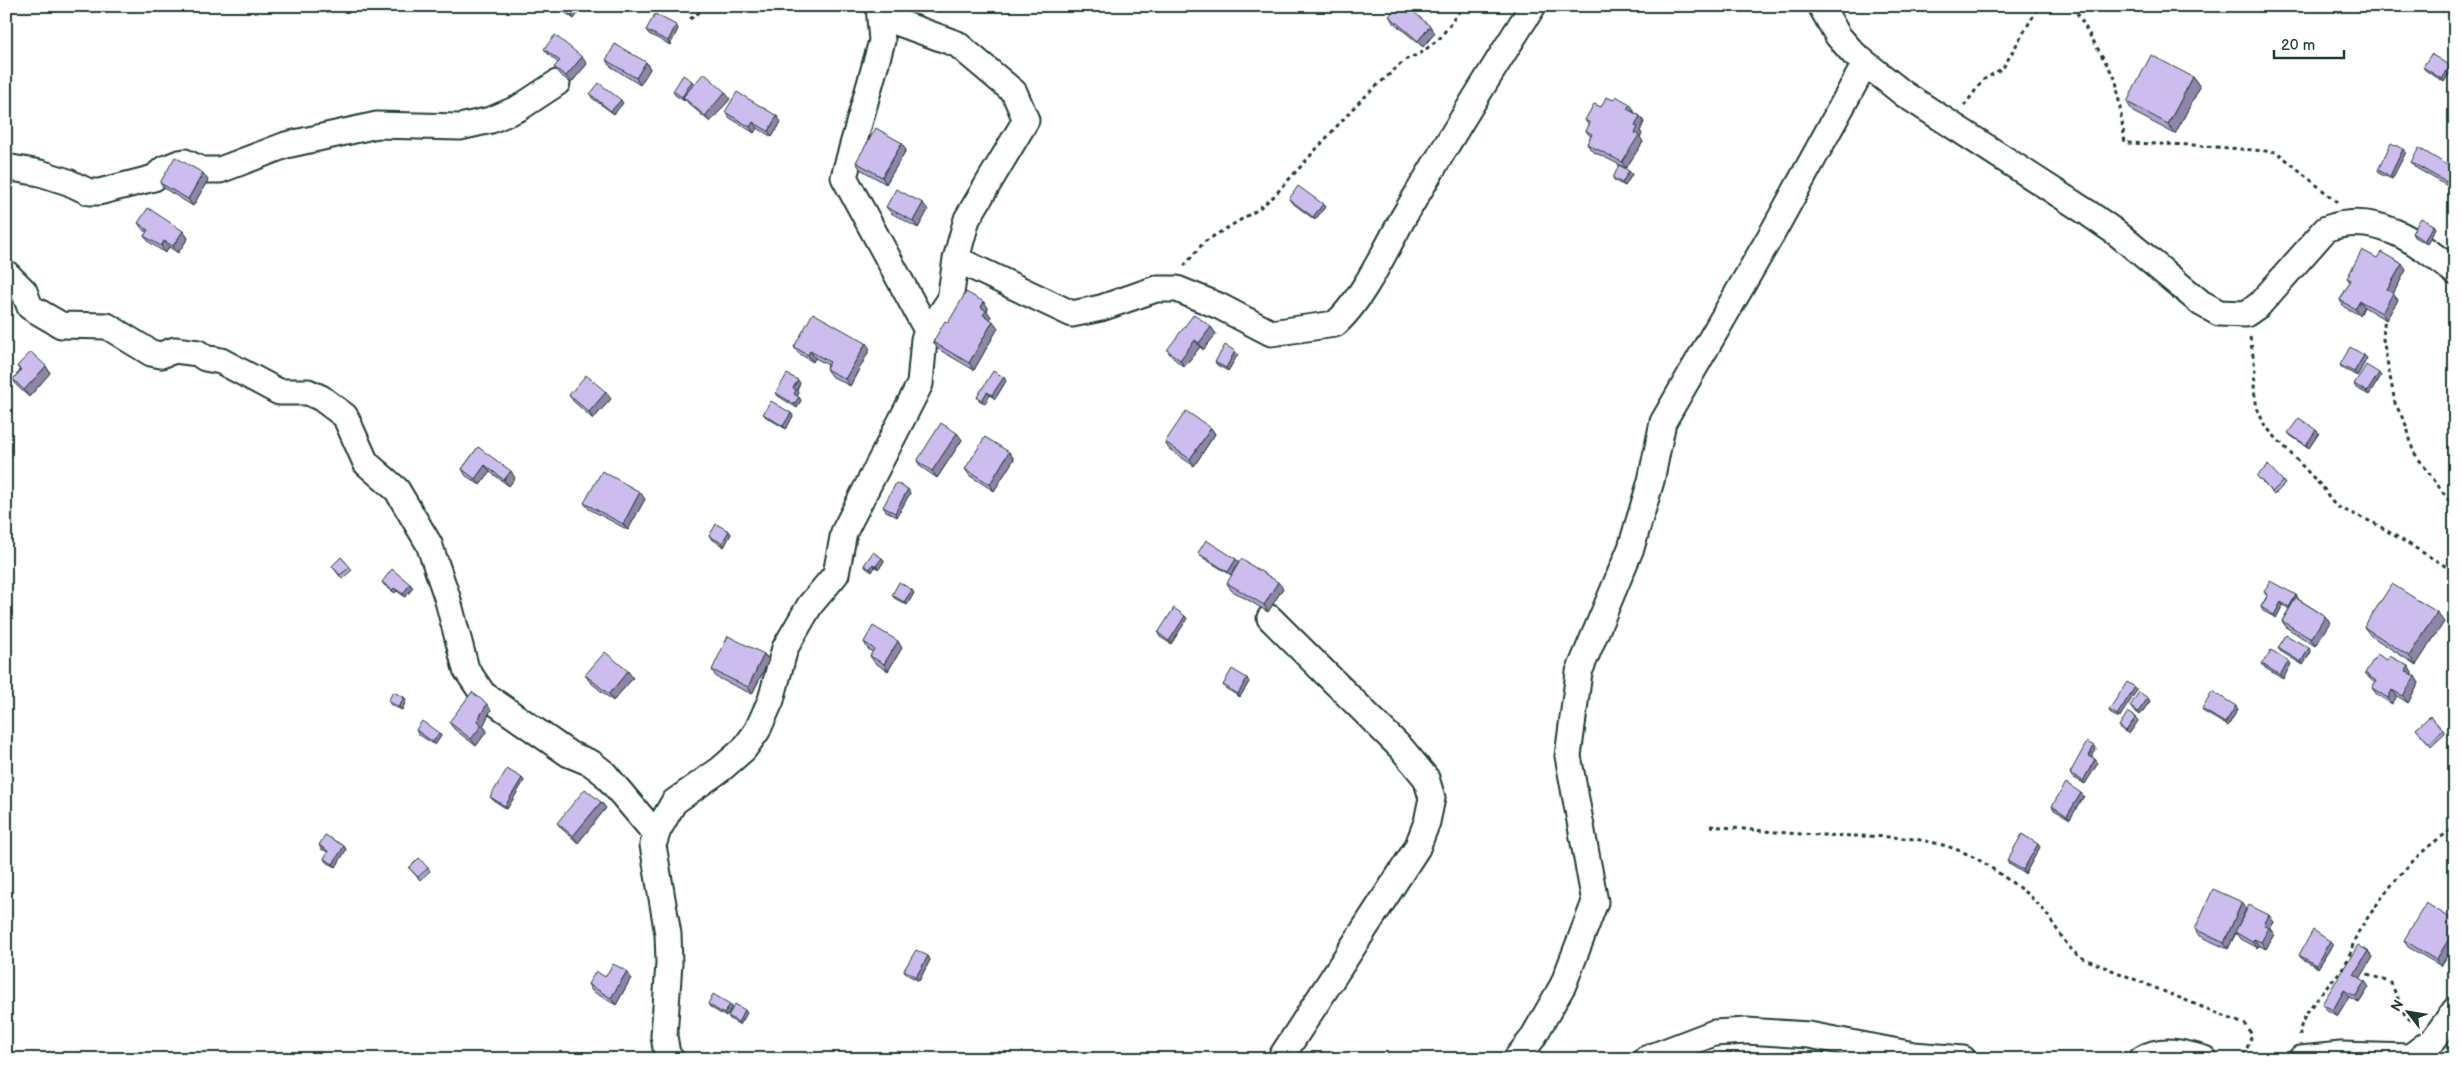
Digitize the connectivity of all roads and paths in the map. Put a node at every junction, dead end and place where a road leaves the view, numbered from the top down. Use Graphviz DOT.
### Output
graph roads {
  1 [pos="708,6"];
  2 [pos="1463,6"];
  3 [pos="1533,6"];
  4 [pos="1821,6"];
  5 [pos="2039,6"];
  6 [pos="2073,6"];
  7 [pos="880,11"];
  8 [pos="690,19"];
  9 [pos="1865,64"];
  10 [pos="558,83"];
  11 [pos="1948,123"];
  12 [pos="6,167"];
  13 [pos="2361,222"];
  14 [pos="956,259"];
  15 [pos="2455,272"];
  16 [pos="6,273"];
  17 [pos="1156,288"];
  18 [pos="2388,306"];
  19 [pos="2246,314"];
  20 [pos="928,332"];
  21 [pos="2455,521"];
  22 [pos="2455,572"];
  23 [pos="1270,618"];
  24 [pos="1710,826"];
  25 [pos="2455,828"];
  26 [pos="658,830"];
  27 [pos="2345,965"];
  28 [pos="2455,1010"];
  29 [pos="2434,1039"];
  30 [pos="2306,1058"];
  31 [pos="671,1059"];
  32 [pos="1280,1059"];
  33 [pos="1516,1059"];
  34 [pos="1646,1059"];
  35 [pos="1962,1059"];
  36 [pos="2142,1059"];
  37 [pos="2204,1059"];
  38 [pos="2243,1059"];
  39 [pos="2301,1059"];
  1 -- 8 [label="path"];
  2 -- 17 [label="path"];
  3 -- 17 [label="street"];
  4 -- 9 [label="street"];
  5 -- 11 [label="path"];
  6 -- 13 [label="path"];
  7 -- 14 [label="street"];
  7 -- 20 [label="street"];
  9 -- 11 [label="street"];
  9 -- 33 [label="street"];
  10 -- 12 [label="street"];
  11 -- 19 [label="street"];
  13 -- 15 [label="street"];
  13 -- 19 [label="street"];
  14 -- 17 [label="street"];
  14 -- 20 [label="street"];
  16 -- 26 [label="street"];
  18 -- 21 [label="path"];
  19 -- 22 [label="path"];
  20 -- 26 [label="street"];
  23 -- 32 [label="street"];
  24 -- 38 [label="path"];
  25 -- 27 [label="path"];
  26 -- 31 [label="street"];
  27 -- 29 [label="path"];
  27 -- 30 [label="path"];
  28 -- 29 [label="street"];
  29 -- 30 [label="street"];
  30 -- 39 [label="street"];
  34 -- 35 [label="street"];
  36 -- 37 [label="street"];
}
